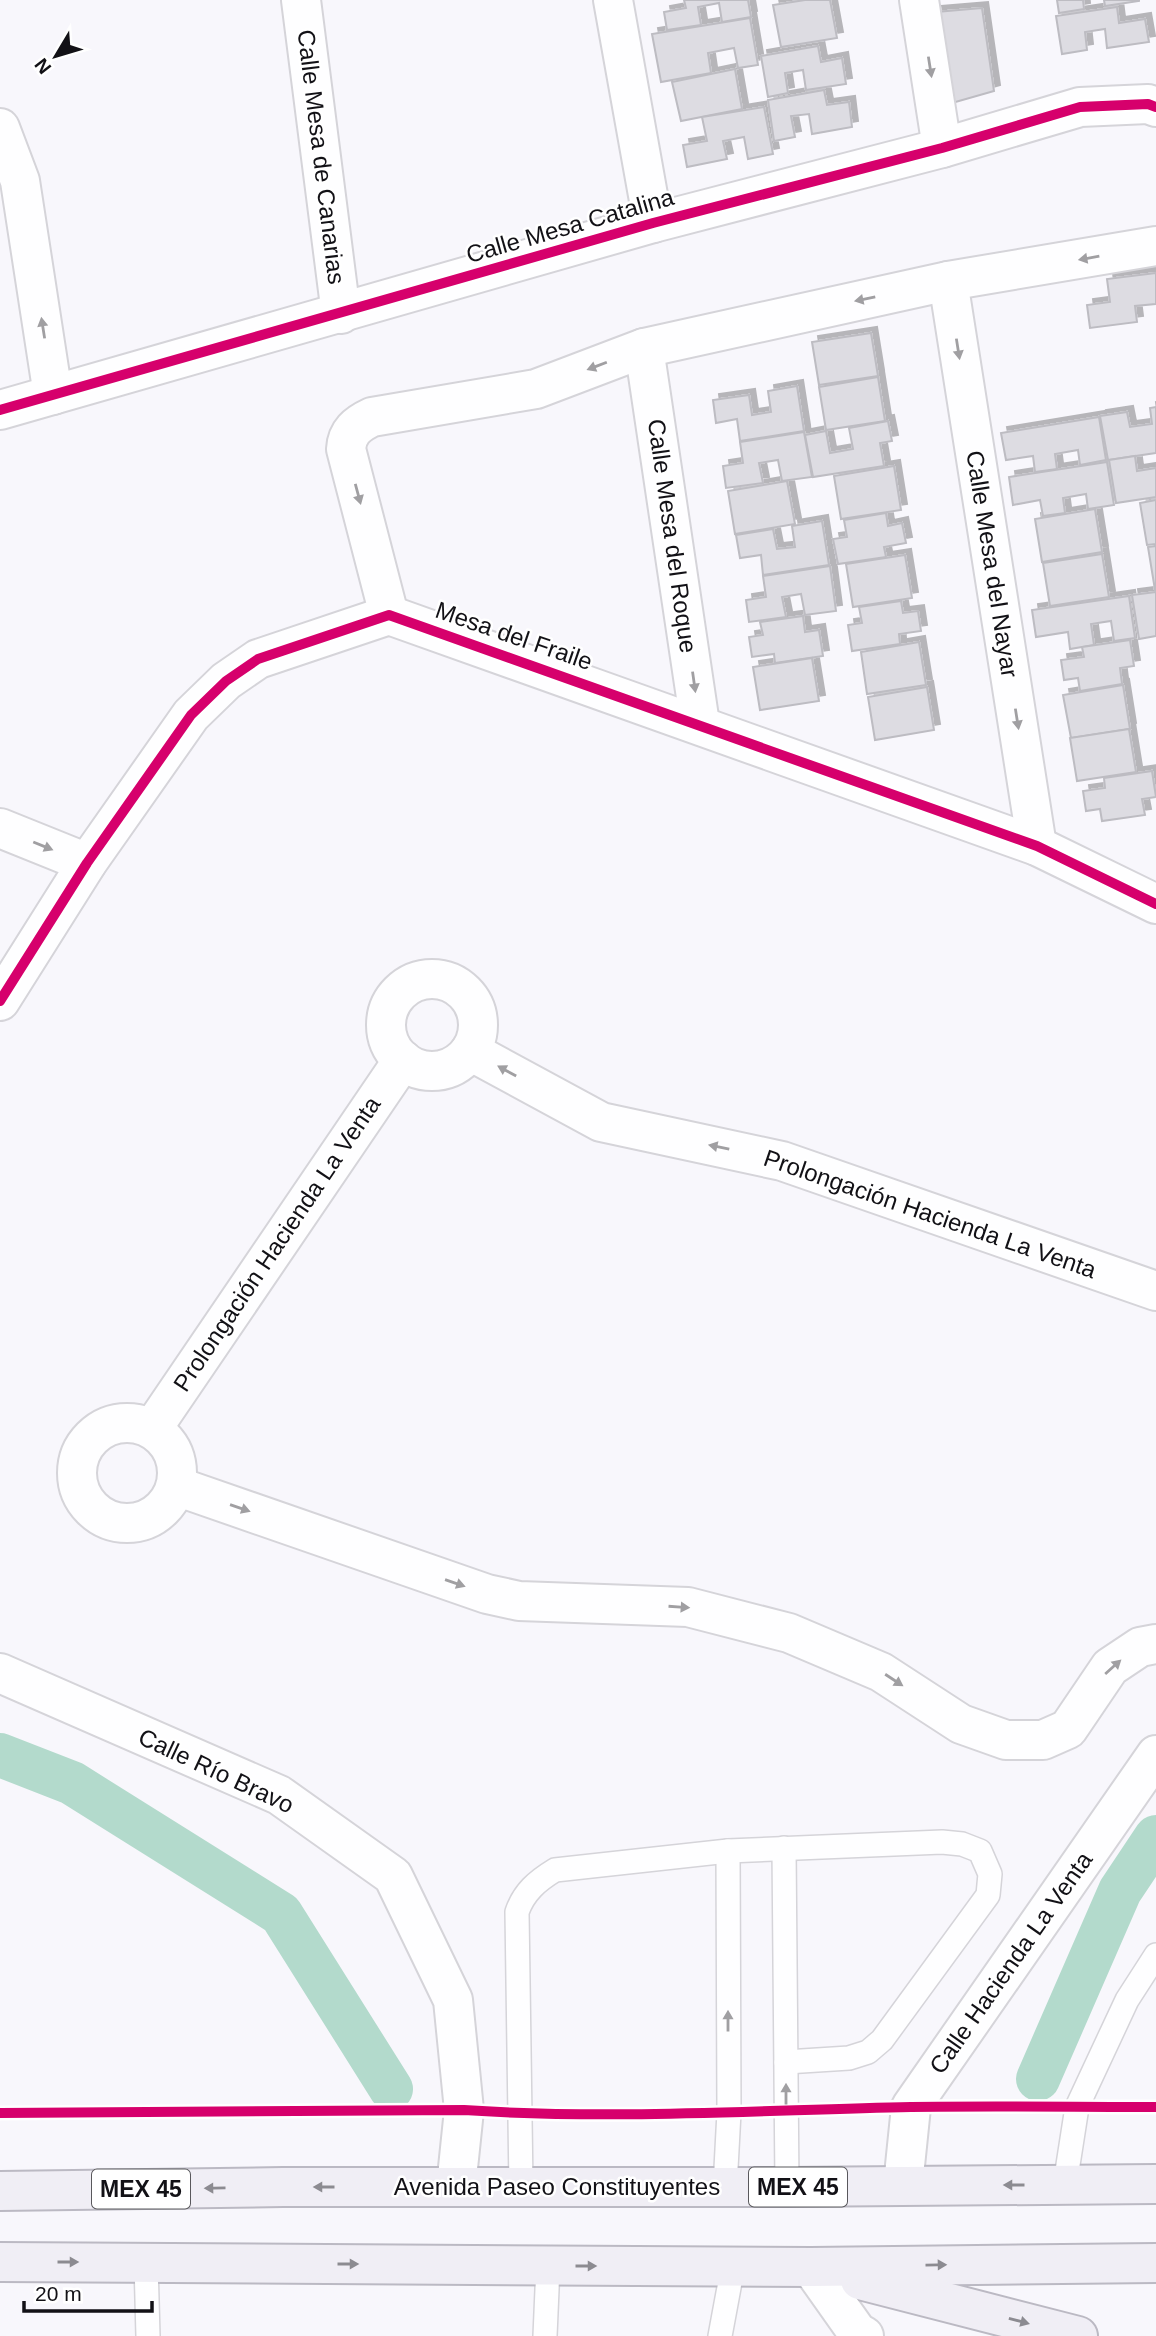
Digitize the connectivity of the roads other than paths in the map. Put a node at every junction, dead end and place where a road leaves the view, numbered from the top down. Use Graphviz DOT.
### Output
graph roads {
  1 [pos="301,0"];
  2 [pos="613,0"];
  3 [pos="919,0"];
  4 [pos="1156,107"];
  5 [pos="0,128"];
  6 [pos="942,148"];
  7 [pos="653,223"];
  8 [pos="1156,246"];
  9 [pos="948,281"];
  10 [pos="341,314"];
  11 [pos="644,348"];
  12 [pos="53,395"];
  13 [pos="0,410"];
  14 [pos="389,615"];
  15 [pos="700,724"];
  16 [pos="0,828"];
  17 [pos="1037,846"];
  18 [pos="87,863"];
  19 [pos="1156,904"];
  20 [pos="0,1001"];
  21 [pos="470,1051"];
  22 [pos="402,1060"];
  23 [pos="1156,1291"];
  24 [pos="152,1429"];
  25 [pos="176,1486"];
  26 [pos="1156,1644"];
  27 [pos="0,1673"];
  28 [pos="1156,1755"];
  29 [pos="784,1848"];
  30 [pos="728,1851"];
  31 [pos="1156,1955"];
  32 [pos="786,2062"];
  33 [pos="1065,2184"];
  34 [pos="1156,2184"];
  35 [pos="904,2185"];
  36 [pos="449,2186"];
  37 [pos="521,2187"];
  38 [pos="725,2187"];
  39 [pos="787,2187"];
  40 [pos="0,2191"];
  41 [pos="0,2262"];
  42 [pos="146,2263"];
  43 [pos="1156,2263"];
  44 [pos="548,2266"];
  45 [pos="733,2266"];
  46 [pos="811,2267"];
  47 [pos="148,2336"];
  48 [pos="545,2336"];
  49 [pos="720,2336"];
  50 [pos="864,2336"];
  51 [pos="1078,2336"];
  1 -- 10 [label="street, Calle Mesa de Canarias"];
  2 -- 7 [label="street"];
  3 -- 6 [label="street, one-way"];
  4 -- 6 [label="street, Calle Mesa Catalina"];
  12 -- 5 [label="street, one-way"];
  6 -- 7 [label="street, Calle Mesa Catalina"];
  7 -- 10 [label="street, Calle Mesa Catalina"];
  8 -- 9 [label="street, one-way"];
  9 -- 11 [label="street, one-way"];
  9 -- 17 [label="street, Calle Mesa del Nayar, one-way"];
  10 -- 12 [label="street, Calle Mesa Catalina"];
  11 -- 14 [label="street, one-way"];
  11 -- 15 [label="street, Calle Mesa del Roque, one-way"];
  12 -- 13 [label="street, Calle Mesa Catalina"];
  14 -- 15 [label="street, Mesa del Fraile"];
  14 -- 18 [label="street"];
  15 -- 17 [label="street, Mesa del Fraile"];
  16 -- 18 [label="street, one-way"];
  17 -- 19 [label="street, Mesa del Fraile"];
  18 -- 20 [label="street"];
  21 -- 22 [label="street"];
  21 -- 22 [label="street"];
  23 -- 21 [label="street, Prolongación Hacienda La Venta, one-way"];
  22 -- 24 [label="street, Prolongación Hacienda La Venta"];
  24 -- 25 [label="street"];
  24 -- 25 [label="street"];
  25 -- 26 [label="street, one-way"];
  27 -- 36 [label="street, Calle Río Bravo"];
  28 -- 35 [label="street, Calle Hacienda La Venta"];
  29 -- 30 [label="lane"];
  29 -- 32 [label="lane"];
  29 -- 32 [label="lane"];
  30 -- 37 [label="lane"];
  38 -- 30 [label="lane, one-way"];
  31 -- 33 [label="lane"];
  39 -- 32 [label="lane, one-way"];
  33 -- 34 [label="highway, Avenida Paseo Constituyentes / MEX 45"];
  33 -- 35 [label="highway, Avenida Paseo Constituyentes / MEX 45, one-way"];
  35 -- 39 [label="highway, Avenida Paseo Constituyentes / MEX 45"];
  36 -- 37 [label="highway, Avenida Paseo Constituyentes / MEX 45"];
  36 -- 40 [label="highway, Avenida Paseo Constituyentes / MEX 45, one-way"];
  37 -- 38 [label="highway, Avenida Paseo Constituyentes / MEX 45"];
  38 -- 39 [label="highway, Avenida Paseo Constituyentes / MEX 45"];
  41 -- 42 [label="highway, one-way"];
  42 -- 44 [label="highway, one-way"];
  42 -- 47 [label="lane"];
  46 -- 43 [label="highway, one-way"];
  44 -- 45 [label="highway, one-way"];
  44 -- 48 [label="lane"];
  45 -- 46 [label="highway"];
  45 -- 49 [label="lane"];
  46 -- 50 [label="street"];
  46 -- 51 [label="highway, one-way"];
}
